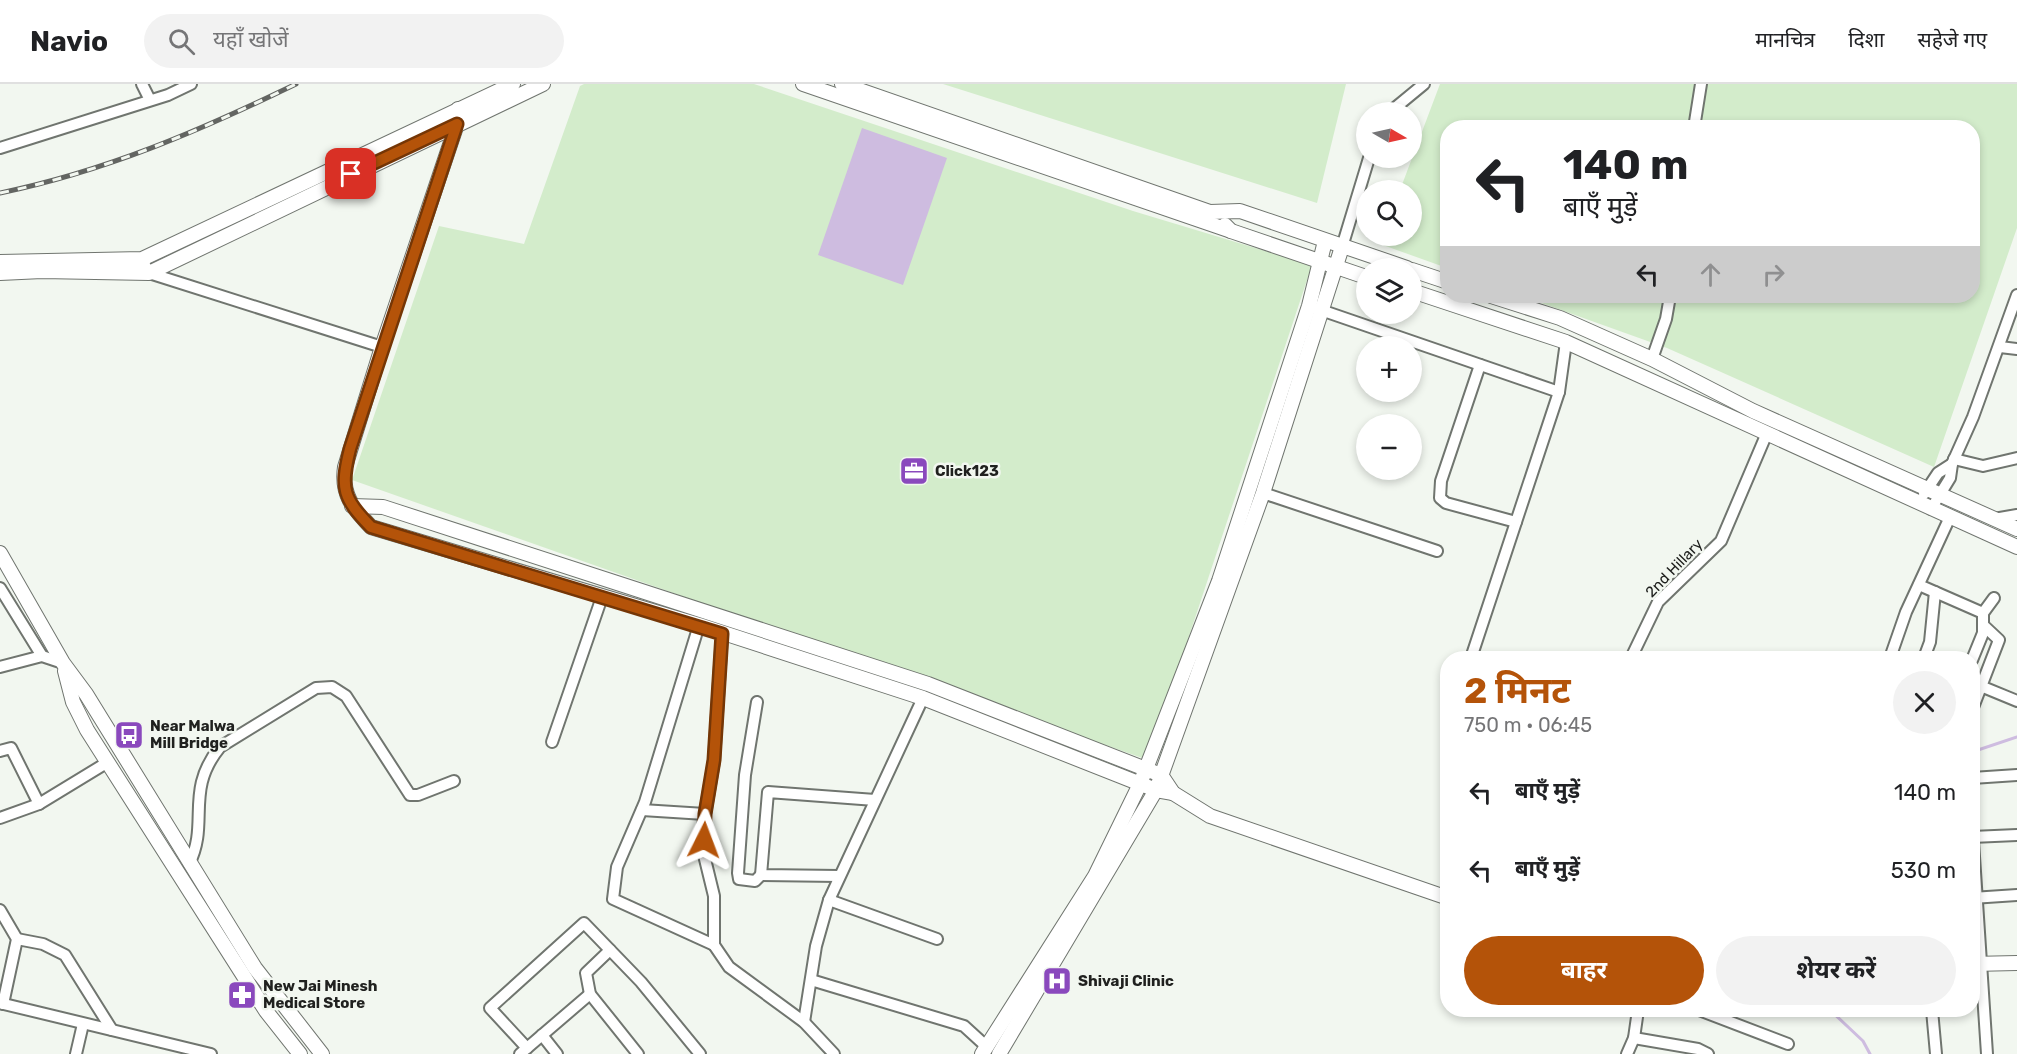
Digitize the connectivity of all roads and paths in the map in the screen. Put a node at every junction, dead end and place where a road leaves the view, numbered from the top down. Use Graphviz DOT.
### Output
graph roads {
  1 [pos="142,84"];
  2 [pos="191,84"];
  3 [pos="513,84"];
  4 [pos="543,84"];
  5 [pos="803,84"];
  6 [pos="842,84"];
  7 [pos="1424,84"];
  8 [pos="1701,84"];
  9 [pos="150,100"];
  10 [pos="1402,102"];
  11 [pos="458,109"];
  12 [pos="1695,120"];
  13 [pos="457,124"];
  14 [pos="0,148"];
  15 [pos="1366,168"];
  16 [pos="1210,212"];
  17 [pos="1231,231"];
  18 [pos="1324,241"];
  19 [pos="1342,247"];
  20 [pos="1376,258"];
  21 [pos="142,259"];
  22 [pos="1318,261"];
  23 [pos="0,262"];
  24 [pos="1336,267"];
  25 [pos="0,273"];
  26 [pos="149,273"];
  27 [pos="1422,273"];
  28 [pos="1356,274"];
  29 [pos="1440,279"];
  30 [pos="1422,294"];
  31 [pos="2017,295"];
  32 [pos="1440,300"];
  33 [pos="1448,303"];
  34 [pos="1513,303"];
  35 [pos="1669,303"];
  36 [pos="1309,306"];
  37 [pos="1323,311"];
  38 [pos="1566,342"];
  39 [pos="382,347"];
  40 [pos="2000,347"];
  41 [pos="2017,349"];
  42 [pos="1652,359"];
  43 [pos="1480,365"];
  44 [pos="1559,392"];
  45 [pos="1767,433"];
  46 [pos="2017,458"];
  47 [pos="1953,462"];
  48 [pos="1263,493"];
  49 [pos="1929,500"];
  50 [pos="352,506"];
  51 [pos="2017,515"];
  52 [pos="1950,517"];
  53 [pos="1993,519"];
  54 [pos="1516,522"];
  55 [pos="2017,530"];
  56 [pos="2017,548"];
  57 [pos="1437,551"];
  58 [pos="0,553"];
  59 [pos="1919,585"];
  60 [pos="0,588"];
  61 [pos="1935,592"];
  62 [pos="602,597"];
  63 [pos="1994,598"];
  64 [pos="1983,613"];
  65 [pos="699,625"];
  66 [pos="1983,625"];
  67 [pos="722,634"];
  68 [pos="1473,651"];
  69 [pos="1634,651"];
  70 [pos="1892,651"];
  71 [pos="1927,651"];
  72 [pos="1976,651"];
  73 [pos="42,656"];
  74 [pos="63,663"];
  75 [pos="0,667"];
  76 [pos="1983,687"];
  77 [pos="1980,694"];
  78 [pos="923,698"];
  79 [pos="2017,701"];
  80 [pos="757,702"];
  81 [pos="552,742"];
  82 [pos="0,751"];
  83 [pos="108,762"];
  84 [pos="1145,768"];
  85 [pos="1161,775"];
  86 [pos="2017,775"];
  87 [pos="1980,777"];
  88 [pos="454,781"];
  89 [pos="1140,784"];
  90 [pos="1156,790"];
  91 [pos="1173,793"];
  92 [pos="875,800"];
  93 [pos="39,804"];
  94 [pos="642,810"];
  95 [pos="705,814"];
  96 [pos="0,818"];
  97 [pos="2017,835"];
  98 [pos="1980,837"];
  99 [pos="189,864"];
  100 [pos="760,875"];
  101 [pos="839,876"];
  102 [pos="197,877"];
  103 [pos="184,885"];
  104 [pos="1440,895"];
  105 [pos="2017,895"];
  106 [pos="1980,897"];
  107 [pos="830,900"];
  108 [pos="0,910"];
  109 [pos="17,939"];
  110 [pos="937,939"];
  111 [pos="714,945"];
  112 [pos="610,950"];
  113 [pos="2017,963"];
  114 [pos="1980,964"];
  115 [pos="811,980"];
  116 [pos="1980,991"];
  117 [pos="590,994"];
  118 [pos="2,1003"];
  119 [pos="1637,1017"];
  120 [pos="1717,1017"];
  121 [pos="1933,1017"];
  122 [pos="804,1022"];
  123 [pos="82,1024"];
  124 [pos="112,1030"];
  125 [pos="542,1035"];
  126 [pos="1634,1038"];
  127 [pos="1788,1044"];
  128 [pos="524,1051"];
  129 [pos="990,1052"];
  130 [pos="76,1054"];
  131 [pos="211,1054"];
  132 [pos="300,1054"];
  133 [pos="322,1054"];
  134 [pos="557,1054"];
  135 [pos="638,1054"];
  136 [pos="700,1054"];
  137 [pos="834,1054"];
  138 [pos="1627,1054"];
  139 [pos="1708,1054"];
  140 [pos="1936,1054"];
  141 [pos="1987,1054"];
  1 -- 9 [label="street"];
  2 -- 9 [label="street"];
  3 -- 11 [label="street"];
  4 -- 13 [label="street"];
  5 -- 17 [label="street"];
  6 -- 16 [label="street"];
  7 -- 10 [label="street"];
  8 -- 12 [label="street"];
  9 -- 14 [label="street"];
  11 -- 13 [label="street"];
  11 -- 21 [label="street"];
  13 -- 26 [label="street"];
  13 -- 39 [label="street"];
  15 -- 19 [label="street"];
  16 -- 17 [label="street"];
  16 -- 18 [label="street"];
  17 -- 22 [label="street"];
  18 -- 19 [label="street"];
  18 -- 22 [label="street"];
  19 -- 20 [label="street"];
  19 -- 24 [label="street"];
  21 -- 23 [label="street"];
  21 -- 26 [label="street"];
  22 -- 24 [label="street"];
  22 -- 36 [label="street"];
  24 -- 28 [label="street"];
  24 -- 37 [label="street"];
  25 -- 26 [label="street"];
  26 -- 39 [label="street"];
  27 -- 29 [label="street"];
  30 -- 32 [label="street"];
  31 -- 40 [label="street"];
  33 -- 38 [label="street"];
  34 -- 42 [label="street"];
  35 -- 42 [label="street"];
  36 -- 37 [label="street"];
  36 -- 84 [label="street"];
  37 -- 43 [label="street"];
  37 -- 48 [label="street"];
  38 -- 44 [label="street"];
  38 -- 45 [label="street"];
  39 -- 50 [label="street"];
  40 -- 41 [label="street"];
  40 -- 47 [label="street"];
  42 -- 49 [label="street"];
  43 -- 44 [label="street"];
  43 -- 54 [label="street"];
  44 -- 54 [label="street"];
  45 -- 49 [label="street"];
  45 -- 69 [label="street, 2nd Hillary"];
  46 -- 47 [label="street"];
  47 -- 49 [label="street"];
  48 -- 57 [label="street"];
  48 -- 85 [label="street"];
  49 -- 52 [label="street"];
  49 -- 53 [label="street"];
  50 -- 62 [label="street"];
  50 -- 84 [label="street"];
  51 -- 53 [label="street"];
  52 -- 56 [label="street"];
  52 -- 59 [label="street"];
  53 -- 55 [label="street"];
  54 -- 68 [label="street"];
  58 -- 74 [label="street"];
  59 -- 61 [label="street"];
  59 -- 70 [label="street"];
  60 -- 73 [label="street"];
  61 -- 64 [label="street"];
  61 -- 71 [label="street"];
  62 -- 65 [label="street"];
  62 -- 81 [label="street"];
  63 -- 64 [label="street"];
  64 -- 66 [label="street"];
  65 -- 67 [label="street"];
  65 -- 94 [label="street"];
  66 -- 72 [label="street"];
  66 -- 76 [label="street"];
  67 -- 78 [label="street"];
  67 -- 95 [label="street"];
  73 -- 74 [label="street"];
  73 -- 75 [label="street"];
  74 -- 83 [label="street"];
  74 -- 99 [label="street"];
  76 -- 77 [label="street"];
  76 -- 79 [label="street"];
  78 -- 89 [label="street"];
  78 -- 92 [label="street"];
  80 -- 100 [label="street"];
  82 -- 93 [label="street"];
  83 -- 93 [label="street"];
  83 -- 103 [label="street"];
  84 -- 85 [label="street"];
  84 -- 89 [label="street"];
  85 -- 90 [label="street"];
  85 -- 91 [label="street"];
  86 -- 87 [label="street"];
  88 -- 99 [label="street"];
  89 -- 90 [label="street"];
  89 -- 129 [label="street"];
  90 -- 91 [label="street"];
  90 -- 129 [label="street"];
  91 -- 104 [label="street"];
  92 -- 100 [label="street"];
  92 -- 101 [label="street"];
  93 -- 96 [label="street"];
  94 -- 95 [label="street"];
  94 -- 111 [label="street"];
  95 -- 111 [label="street"];
  97 -- 98 [label="street"];
  99 -- 102 [label="street"];
  100 -- 101 [label="street"];
  101 -- 107 [label="street"];
  102 -- 103 [label="street"];
  102 -- 133 [label="street"];
  103 -- 132 [label="street"];
  105 -- 106 [label="street"];
  107 -- 110 [label="street"];
  107 -- 115 [label="street"];
  108 -- 109 [label="street"];
  109 -- 118 [label="street"];
  109 -- 124 [label="street"];
  111 -- 122 [label="street"];
  112 -- 117 [label="street"];
  112 -- 128 [label="street"];
  112 -- 136 [label="street"];
  113 -- 114 [label="street"];
  115 -- 122 [label="street"];
  115 -- 129 [label="street"];
  116 -- 141 [label="street"];
  117 -- 125 [label="street"];
  117 -- 135 [label="street"];
  118 -- 123 [label="street"];
  119 -- 126 [label="street"];
  120 -- 127 [label="street"];
  121 -- 140 [label="street"];
  122 -- 137 [label="street"];
  123 -- 124 [label="street"];
  123 -- 130 [label="street"];
  124 -- 131 [label="street"];
  125 -- 128 [label="street"];
  125 -- 134 [label="street"];
  126 -- 138 [label="street"];
  126 -- 139 [label="street"];
}
